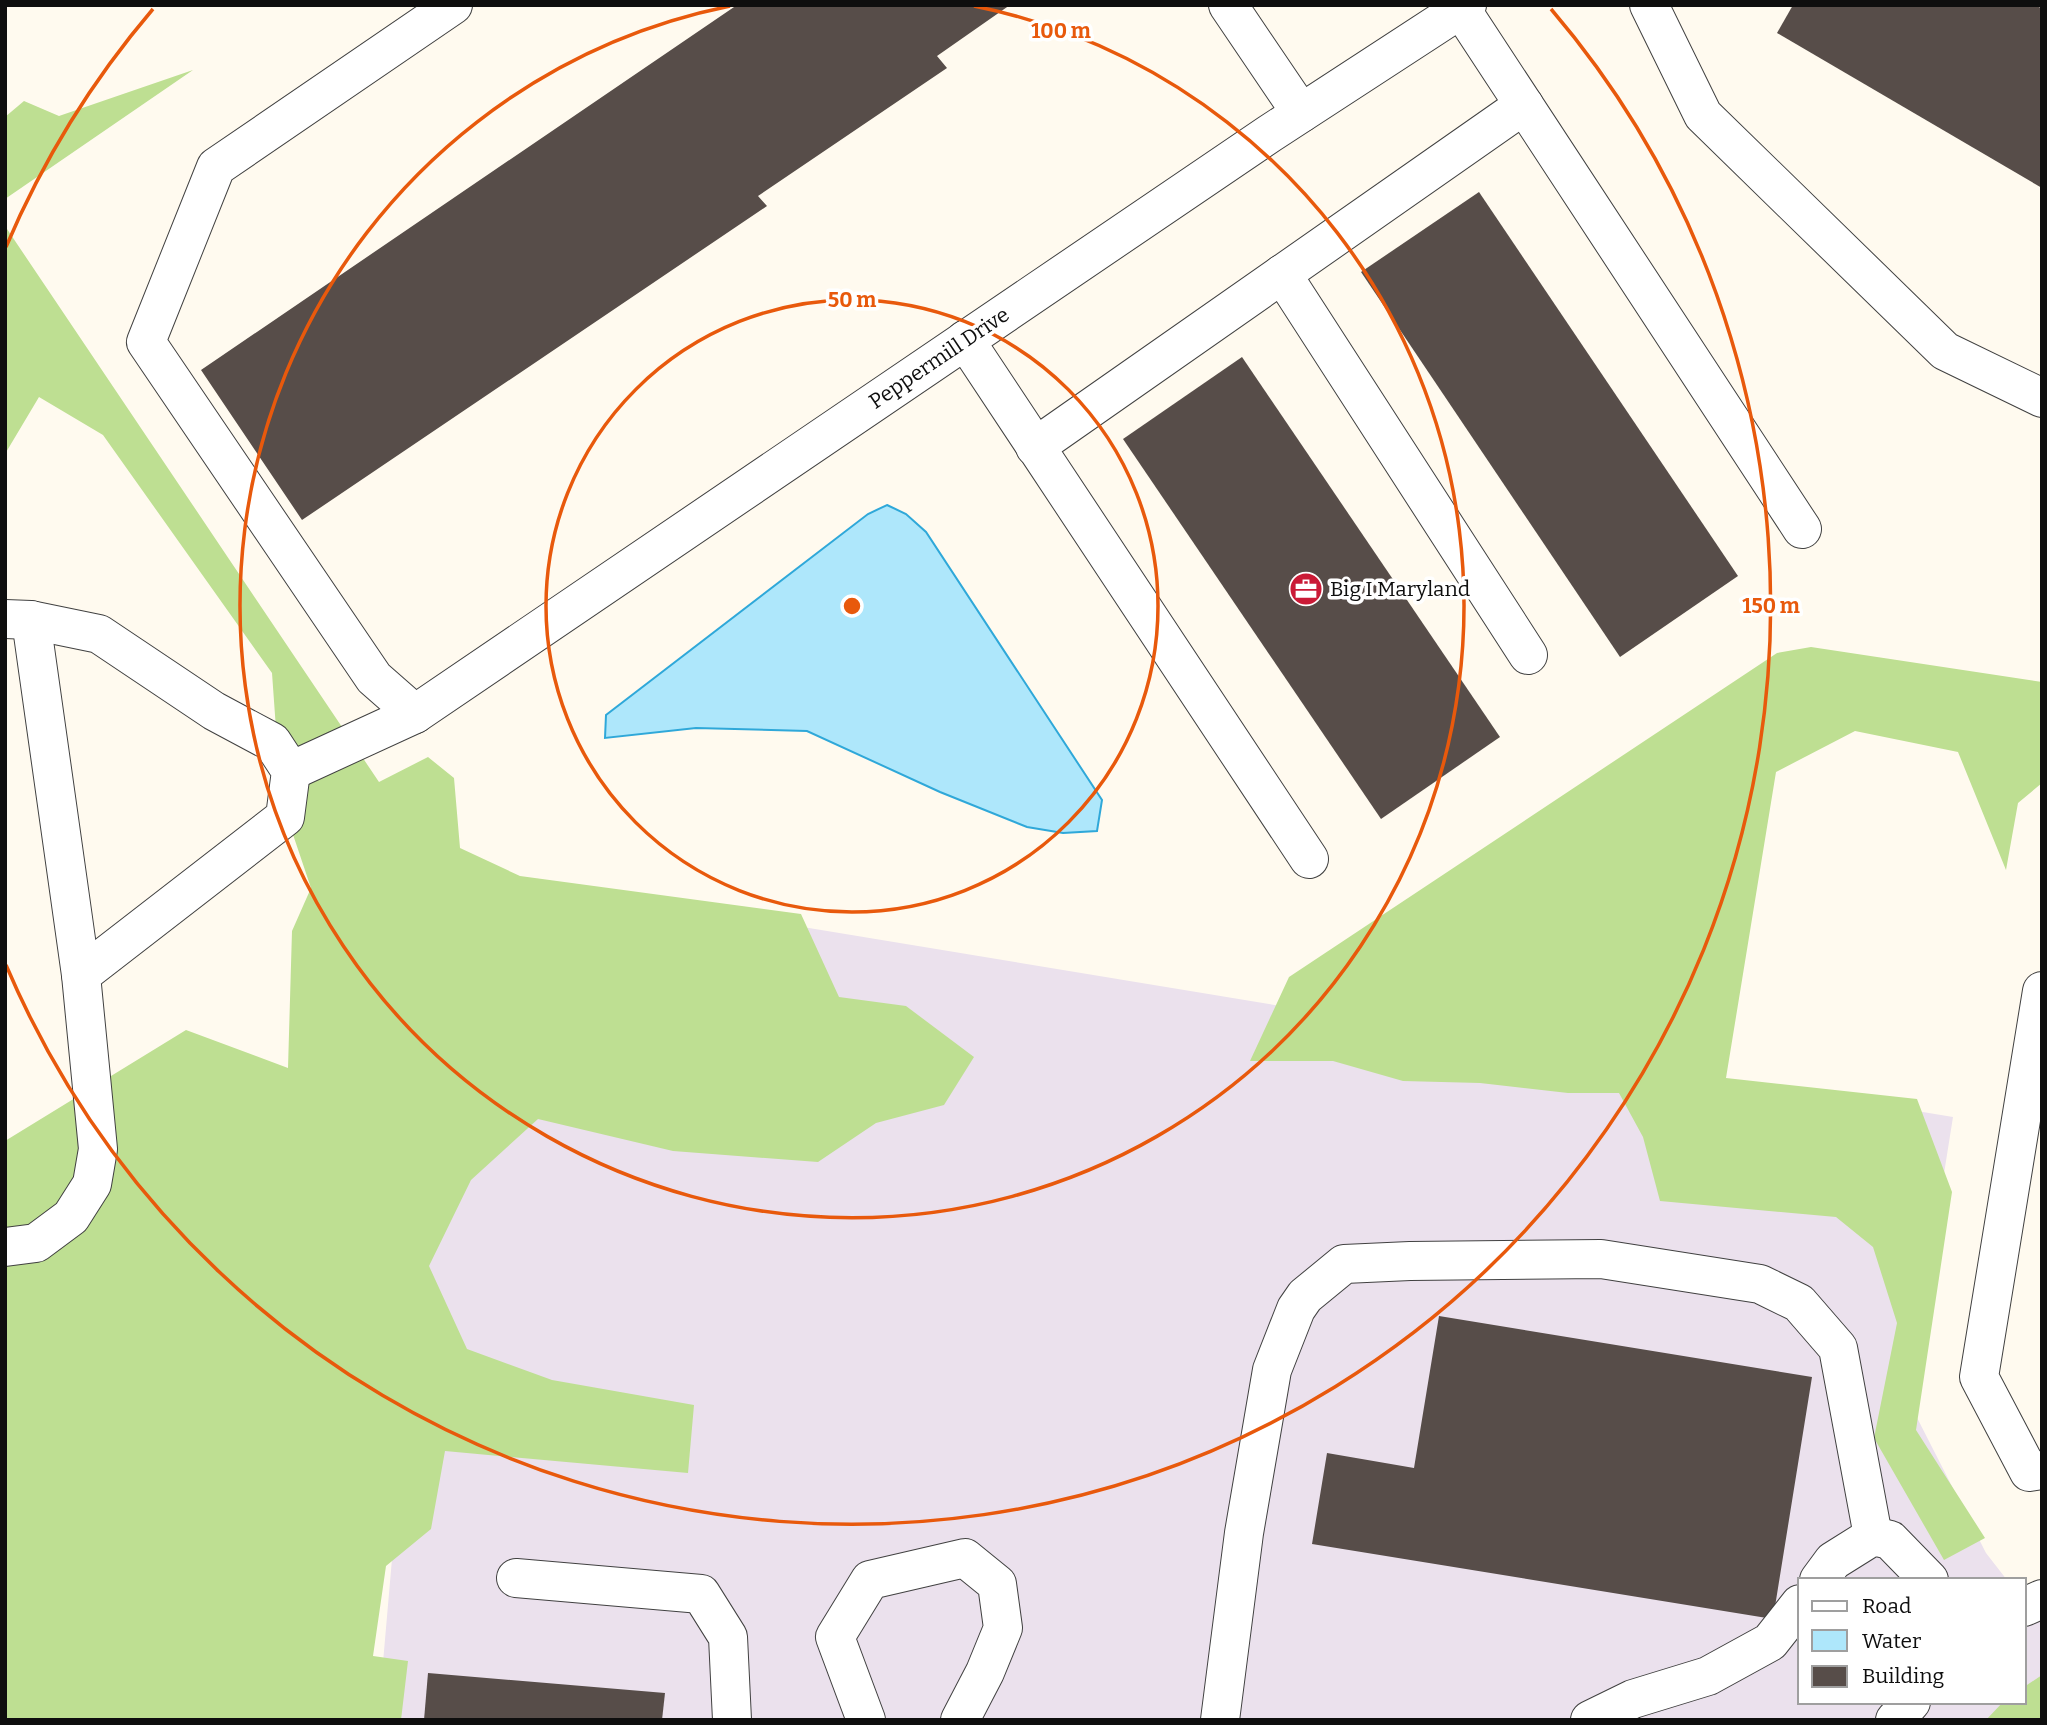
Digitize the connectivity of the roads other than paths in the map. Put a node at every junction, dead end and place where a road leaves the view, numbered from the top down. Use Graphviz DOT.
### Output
graph roads {
  1 [pos="453,5"];
  2 [pos="1228,5"];
  3 [pos="1649,5"];
  4 [pos="1464,7"];
  5 [pos="1524,105"];
  6 [pos="1301,113"];
  7 [pos="1282,274"];
  8 [pos="965,340"];
  9 [pos="2042,398"];
  10 [pos="1035,447"];
  11 [pos="1802,529"];
  12 [pos="18,620"];
  13 [pos="1528,655"];
  14 [pos="415,714"];
  15 [pos="291,771"];
  16 [pos="1308,859"];
  17 [pos="81,975"];
  18 [pos="2042,991"];
  19 [pos="2032,1117"];
  20 [pos="2026,1184"];
  21 [pos="5,1247"];
  22 [pos="2042,1470"];
  23 [pos="1873,1536"];
  24 [pos="516,1578"];
  25 [pos="1820,1578"];
  26 [pos="1927,1578"];
  27 [pos="2042,1599"];
  28 [pos="2026,1606"];
  29 [pos="1798,1607"];
  30 [pos="1909,1704"];
  31 [pos="732,1720"];
  32 [pos="866,1720"];
  33 [pos="960,1720"];
  34 [pos="1220,1720"];
  35 [pos="1590,1720"];
  36 [pos="1895,1720"];
  1 -- 14 [label="street"];
  2 -- 6 [label="street"];
  3 -- 9 [label="street"];
  4 -- 5 [label="street"];
  4 -- 6 [label="street, Peppermill Drive"];
  5 -- 7 [label="street"];
  5 -- 11 [label="street"];
  6 -- 8 [label="street, Peppermill Drive"];
  7 -- 10 [label="street"];
  7 -- 13 [label="street"];
  8 -- 10 [label="street"];
  8 -- 14 [label="street, Peppermill Drive"];
  10 -- 16 [label="street"];
  12 -- 15 [label="street"];
  12 -- 17 [label="street"];
  14 -- 15 [label="street, Peppermill Drive"];
  15 -- 17 [label="street"];
  17 -- 21 [label="street"];
  18 -- 19 [label="street"];
  19 -- 20 [label="street"];
  20 -- 22 [label="street"];
  23 -- 25 [label="street"];
  23 -- 26 [label="street"];
  23 -- 34 [label="street"];
  24 -- 31 [label="street"];
  27 -- 28 [label="street"];
  29 -- 35 [label="street"];
  30 -- 36 [label="street"];
  32 -- 33 [label="street"];
}
